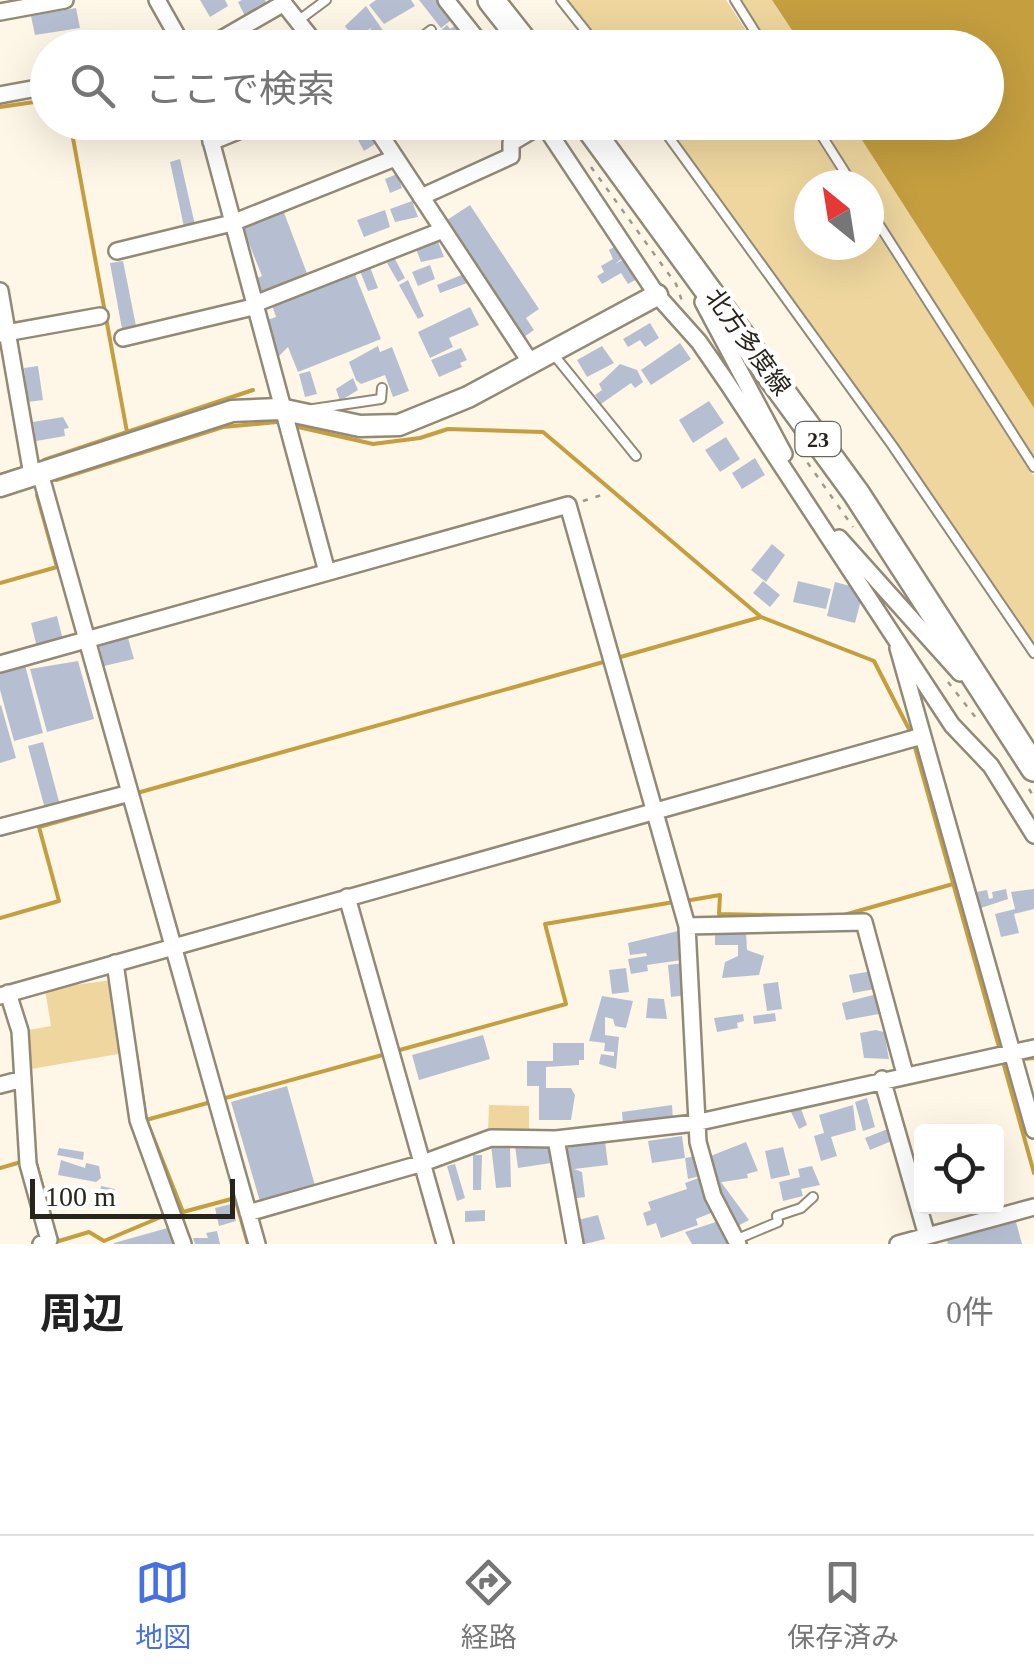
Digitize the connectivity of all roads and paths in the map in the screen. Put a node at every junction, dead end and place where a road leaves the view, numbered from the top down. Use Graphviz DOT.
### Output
graph roads {
  1 [pos="65,0"];
  2 [pos="158,0"];
  3 [pos="326,0"];
  4 [pos="446,0"];
  5 [pos="491,0"];
  6 [pos="561,0"];
  7 [pos="735,0"];
  8 [pos="283,2"];
  9 [pos="0,12"];
  10 [pos="299,20"];
  11 [pos="174,30"];
  12 [pos="236,30"];
  13 [pos="306,30"];
  14 [pos="470,30"];
  15 [pos="514,30"];
  16 [pos="584,30"];
  17 [pos="754,30"];
  18 [pos="30,89"];
  19 [pos="0,95"];
  20 [pos="216,140"];
  21 [pos="384,140"];
  22 [pos="517,140"];
  23 [pos="554,140"];
  24 [pos="598,140"];
  25 [pos="671,140"];
  26 [pos="825,140"];
  27 [pos="211,142"];
  28 [pos="395,158"];
  29 [pos="844,170"];
  30 [pos="421,197"];
  31 [pos="232,223"];
  32 [pos="442,230"];
  33 [pos="884,232"];
  34 [pos="116,252"];
  35 [pos="692,265"];
  36 [pos="0,292"];
  37 [pos="657,295"];
  38 [pos="253,306"];
  39 [pos="100,316"];
  40 [pos="4,333"];
  41 [pos="123,338"];
  42 [pos="552,352"];
  43 [pos="530,363"];
  44 [pos="8,383"];
  45 [pos="382,388"];
  46 [pos="280,409"];
  47 [pos="306,414"];
  48 [pos="636,456"];
  49 [pos="1034,466"];
  50 [pos="36,474"];
  51 [pos="0,486"];
  52 [pos="605,494"];
  53 [pos="568,505"];
  54 [pos="812,514"];
  55 [pos="326,572"];
  56 [pos="893,631"];
  57 [pos="87,639"];
  58 [pos="1034,653"];
  59 [pos="0,664"];
  60 [pos="1004,720"];
  61 [pos="922,736"];
  62 [pos="1034,768"];
  63 [pos="130,792"];
  64 [pos="653,811"];
  65 [pos="0,827"];
  66 [pos="1034,836"];
  67 [pos="347,897"];
  68 [pos="687,926"];
  69 [pos="174,947"];
  70 [pos="114,964"];
  71 [pos="4,995"];
  72 [pos="1034,1048"];
  73 [pos="1012,1050"];
  74 [pos="905,1074"];
  75 [pos="22,1078"];
  76 [pos="882,1079"];
  77 [pos="0,1085"];
  78 [pos="695,1124"];
  79 [pos="1034,1130"];
  80 [pos="556,1138"];
  81 [pos="423,1164"];
  82 [pos="813,1198"];
  83 [pos="1034,1207"];
  84 [pos="248,1213"];
  85 [pos="926,1236"];
  86 [pos="737,1242"];
  87 [pos="41,1244"];
  88 [pos="183,1244"];
  89 [pos="256,1244"];
  90 [pos="445,1244"];
  91 [pos="575,1244"];
  92 [pos="898,1244"];
  1 -- 9 [label="street"];
  2 -- 11 [label="street"];
  3 -- 10 [label="lane"];
  4 -- 14 [label="street"];
  5 -- 15 [label="main road"];
  6 -- 16 [label="lane"];
  7 -- 17 [label="lane"];
  8 -- 10 [label="street"];
  8 -- 12 [label="street"];
  10 -- 13 [label="street"];
  18 -- 19 [label="street"];
  20 -- 27 [label="street"];
  21 -- 28 [label="street"];
  22 -- 30 [label="street"];
  23 -- 37 [label="street"];
  24 -- 35 [label="main road, 北方多度線 / 23"];
  25 -- 58 [label="lane"];
  26 -- 29 [label="lane"];
  27 -- 31 [label="street"];
  28 -- 30 [label="street"];
  28 -- 31 [label="street"];
  30 -- 32 [label="street"];
  31 -- 34 [label="street"];
  31 -- 38 [label="street"];
  32 -- 38 [label="street"];
  32 -- 43 [label="street"];
  33 -- 49 [label="lane"];
  35 -- 54 [label="street"];
  35 -- 60 [label="main road, 北方多度線 / 23"];
  36 -- 40 [label="street"];
  37 -- 42 [label="street"];
  37 -- 54 [label="street"];
  38 -- 41 [label="street"];
  38 -- 46 [label="street"];
  39 -- 40 [label="street"];
  40 -- 44 [label="street"];
  42 -- 43 [label="street"];
  42 -- 48 [label="lane"];
  43 -- 47 [label="street"];
  44 -- 50 [label="street"];
  45 -- 47 [label="lane"];
  46 -- 47 [label="street"];
  46 -- 50 [label="street"];
  46 -- 55 [label="street"];
  50 -- 51 [label="street"];
  50 -- 57 [label="street"];
  52 -- 53 [label="path"];
  53 -- 55 [label="street"];
  53 -- 64 [label="street"];
  54 -- 56 [label="street"];
  54 -- 60 [label="street"];
  55 -- 57 [label="street"];
  56 -- 61 [label="street"];
  56 -- 66 [label="street"];
  57 -- 59 [label="street"];
  57 -- 63 [label="street"];
  60 -- 62 [label="main road, 北方多度線 / 23"];
  61 -- 64 [label="street"];
  61 -- 73 [label="street"];
  63 -- 65 [label="street"];
  63 -- 69 [label="street"];
  64 -- 67 [label="street"];
  64 -- 68 [label="street"];
  67 -- 69 [label="street"];
  67 -- 81 [label="street"];
  68 -- 74 [label="street"];
  68 -- 78 [label="street"];
  69 -- 70 [label="street"];
  69 -- 84 [label="street"];
  70 -- 71 [label="street"];
  70 -- 88 [label="street"];
  71 -- 75 [label="street"];
  72 -- 73 [label="street"];
  73 -- 74 [label="street"];
  73 -- 79 [label="street"];
  74 -- 76 [label="street"];
  75 -- 77 [label="street"];
  75 -- 87 [label="street"];
  76 -- 78 [label="street"];
  76 -- 85 [label="street"];
  78 -- 80 [label="street"];
  78 -- 86 [label="street"];
  80 -- 81 [label="street"];
  80 -- 91 [label="street"];
  81 -- 84 [label="street"];
  81 -- 90 [label="street"];
  82 -- 86 [label="lane"];
  83 -- 85 [label="street"];
  84 -- 89 [label="street"];
  85 -- 92 [label="street"];
}
